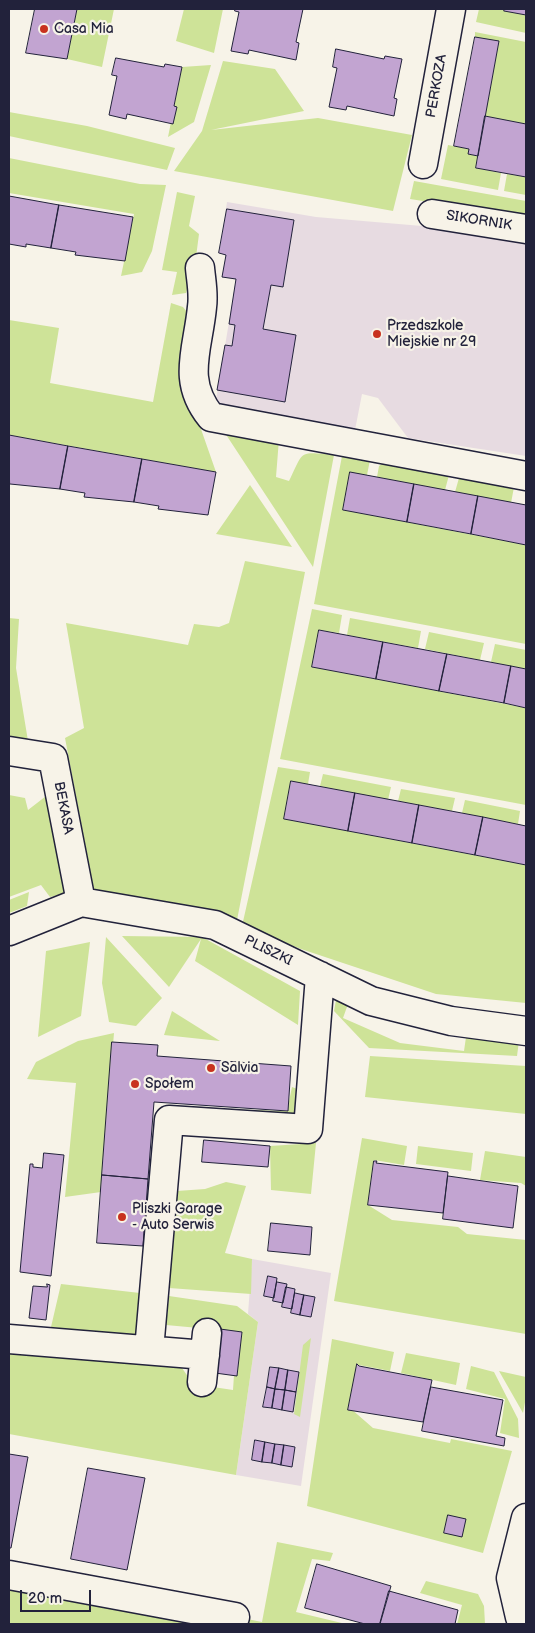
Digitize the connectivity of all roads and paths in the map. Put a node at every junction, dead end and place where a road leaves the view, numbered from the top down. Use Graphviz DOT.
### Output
graph roads {
  1 [pos="451,9"];
  2 [pos="423,164"];
  3 [pos="432,214"];
  4 [pos="526,229"];
  5 [pos="200,268"];
  6 [pos="526,476"];
  7 [pos="9,751"];
  8 [pos="81,902"];
  9 [pos="9,931"];
  10 [pos="320,976"];
  11 [pos="526,1031"];
  12 [pos="9,1339"];
  13 [pos="149,1350"];
  14 [pos="202,1382"];
  15 [pos="526,1518"];
  16 [pos="9,1576"];
  17 [pos="235,1617"];
  18 [pos="520,1617"];
  1 -- 2 [label="street, PERKOZA"];
  3 -- 4 [label="street, SIKORNIK"];
  5 -- 6 [label="street"];
  7 -- 8 [label="street, BEKASA"];
  8 -- 9 [label="street"];
  8 -- 10 [label="street, PLISZKI"];
  10 -- 11 [label="street, PLISZKI"];
  10 -- 13 [label="street"];
  12 -- 13 [label="street"];
  13 -- 14 [label="street"];
  15 -- 18 [label="street"];
  16 -- 17 [label="street"];
}
